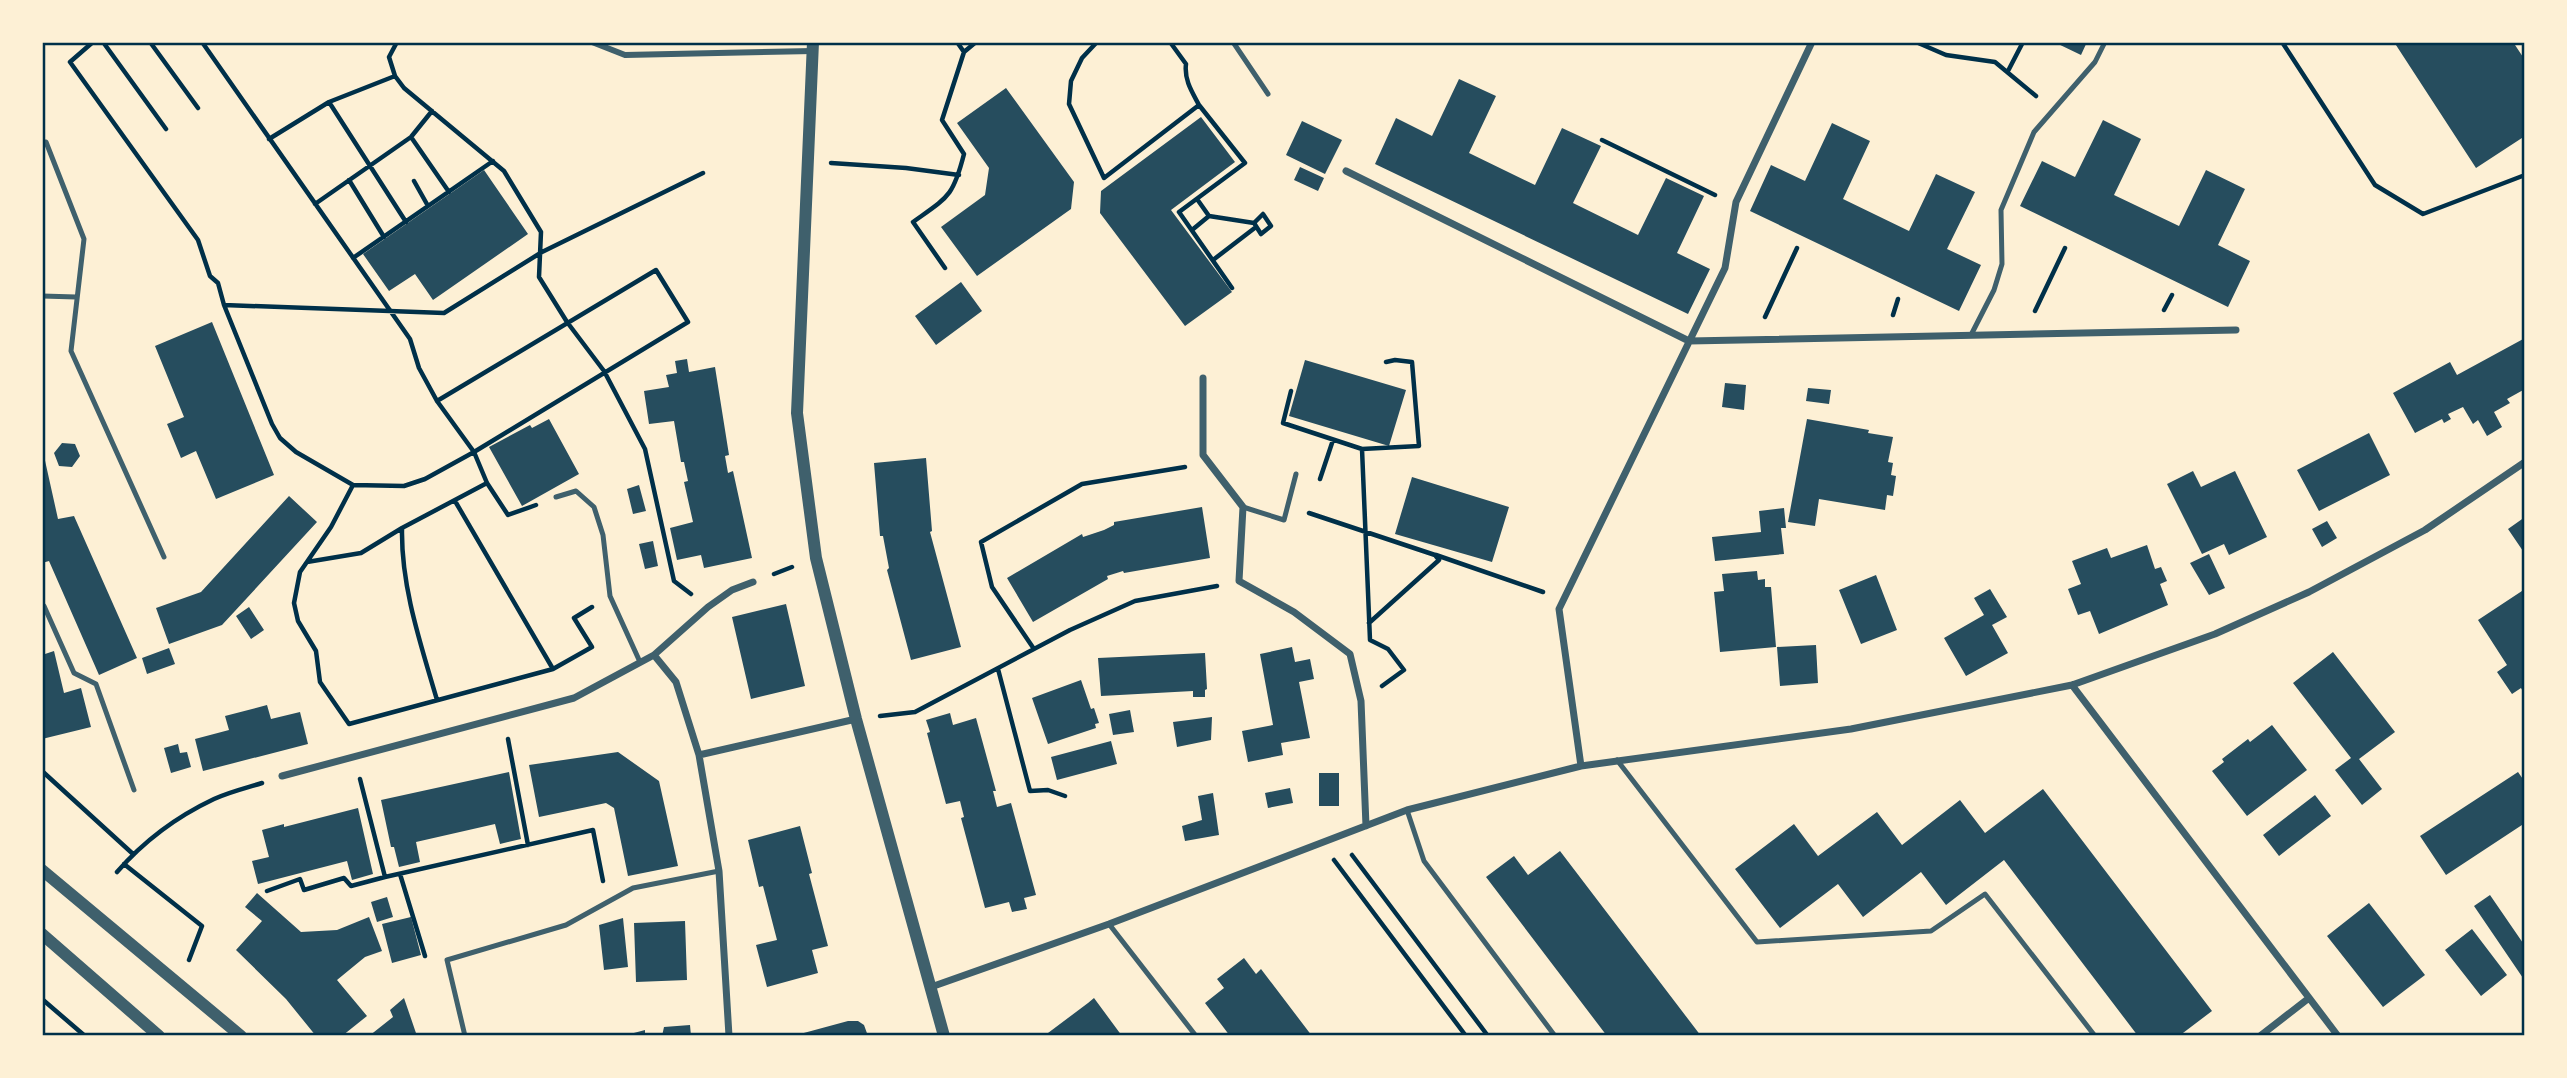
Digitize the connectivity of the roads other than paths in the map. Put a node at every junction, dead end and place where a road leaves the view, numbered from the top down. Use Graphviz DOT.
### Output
graph roads {
  1 [pos="592,42"];
  2 [pos="1233,42"];
  3 [pos="1812,42"];
  4 [pos="2105,42"];
  5 [pos="813,46"];
  6 [pos="1268,94"];
  7 [pos="42,143"];
  8 [pos="1346,171"];
  9 [pos="42,296"];
  10 [pos="76,297"];
  11 [pos="2236,330"];
  12 [pos="1971,335"];
  13 [pos="1689,341"];
  14 [pos="1203,378"];
  15 [pos="2525,462"];
  16 [pos="1297,474"];
  17 [pos="556,497"];
  18 [pos="1243,507"];
  19 [pos="164,557"];
  20 [pos="753,582"];
  21 [pos="42,606"];
  22 [pos="654,655"];
  23 [pos="640,662"];
  24 [pos="2072,685"];
  25 [pos="856,719"];
  26 [pos="699,755"];
  27 [pos="1617,760"];
  28 [pos="1581,766"];
  29 [pos="282,776"];
  30 [pos="134,790"];
  31 [pos="1407,810"];
  32 [pos="1366,826"];
  33 [pos="42,870"];
  34 [pos="719,870"];
  35 [pos="1109,924"];
  36 [pos="42,934"];
  37 [pos="931,987"];
  38 [pos="2309,998"];
  39 [pos="159,1036"];
  40 [pos="241,1036"];
  41 [pos="465,1036"];
  42 [pos="729,1036"];
  43 [pos="944,1036"];
  44 [pos="1196,1036"];
  45 [pos="1555,1036"];
  46 [pos="2095,1036"];
  47 [pos="2260,1036"];
  48 [pos="2338,1036"];
  1 -- 5 [label="street"];
  2 -- 6 [label="lane"];
  3 -- 13 [label="street"];
  4 -- 12 [label="lane"];
  5 -- 25 [label="street"];
  7 -- 10 [label="lane"];
  8 -- 13 [label="street"];
  9 -- 10 [label="lane"];
  10 -- 19 [label="lane"];
  11 -- 12 [label="street"];
  12 -- 13 [label="street"];
  13 -- 28 [label="street"];
  14 -- 18 [label="street"];
  15 -- 24 [label="street"];
  16 -- 18 [label="lane"];
  17 -- 23 [label="lane"];
  18 -- 32 [label="street"];
  20 -- 22 [label="street"];
  21 -- 30 [label="lane"];
  22 -- 23 [label="street"];
  22 -- 26 [label="street"];
  23 -- 29 [label="street"];
  24 -- 27 [label="street"];
  24 -- 38 [label="street"];
  25 -- 26 [label="street"];
  25 -- 37 [label="street"];
  26 -- 34 [label="street"];
  27 -- 28 [label="street"];
  27 -- 46 [label="lane"];
  28 -- 31 [label="street"];
  31 -- 32 [label="street"];
  31 -- 45 [label="lane"];
  32 -- 35 [label="street"];
  33 -- 40 [label="street"];
  34 -- 41 [label="lane"];
  34 -- 42 [label="street"];
  35 -- 37 [label="street"];
  35 -- 44 [label="lane"];
  36 -- 39 [label="street"];
  37 -- 43 [label="street"];
  38 -- 47 [label="street"];
  38 -- 48 [label="street"];
}
